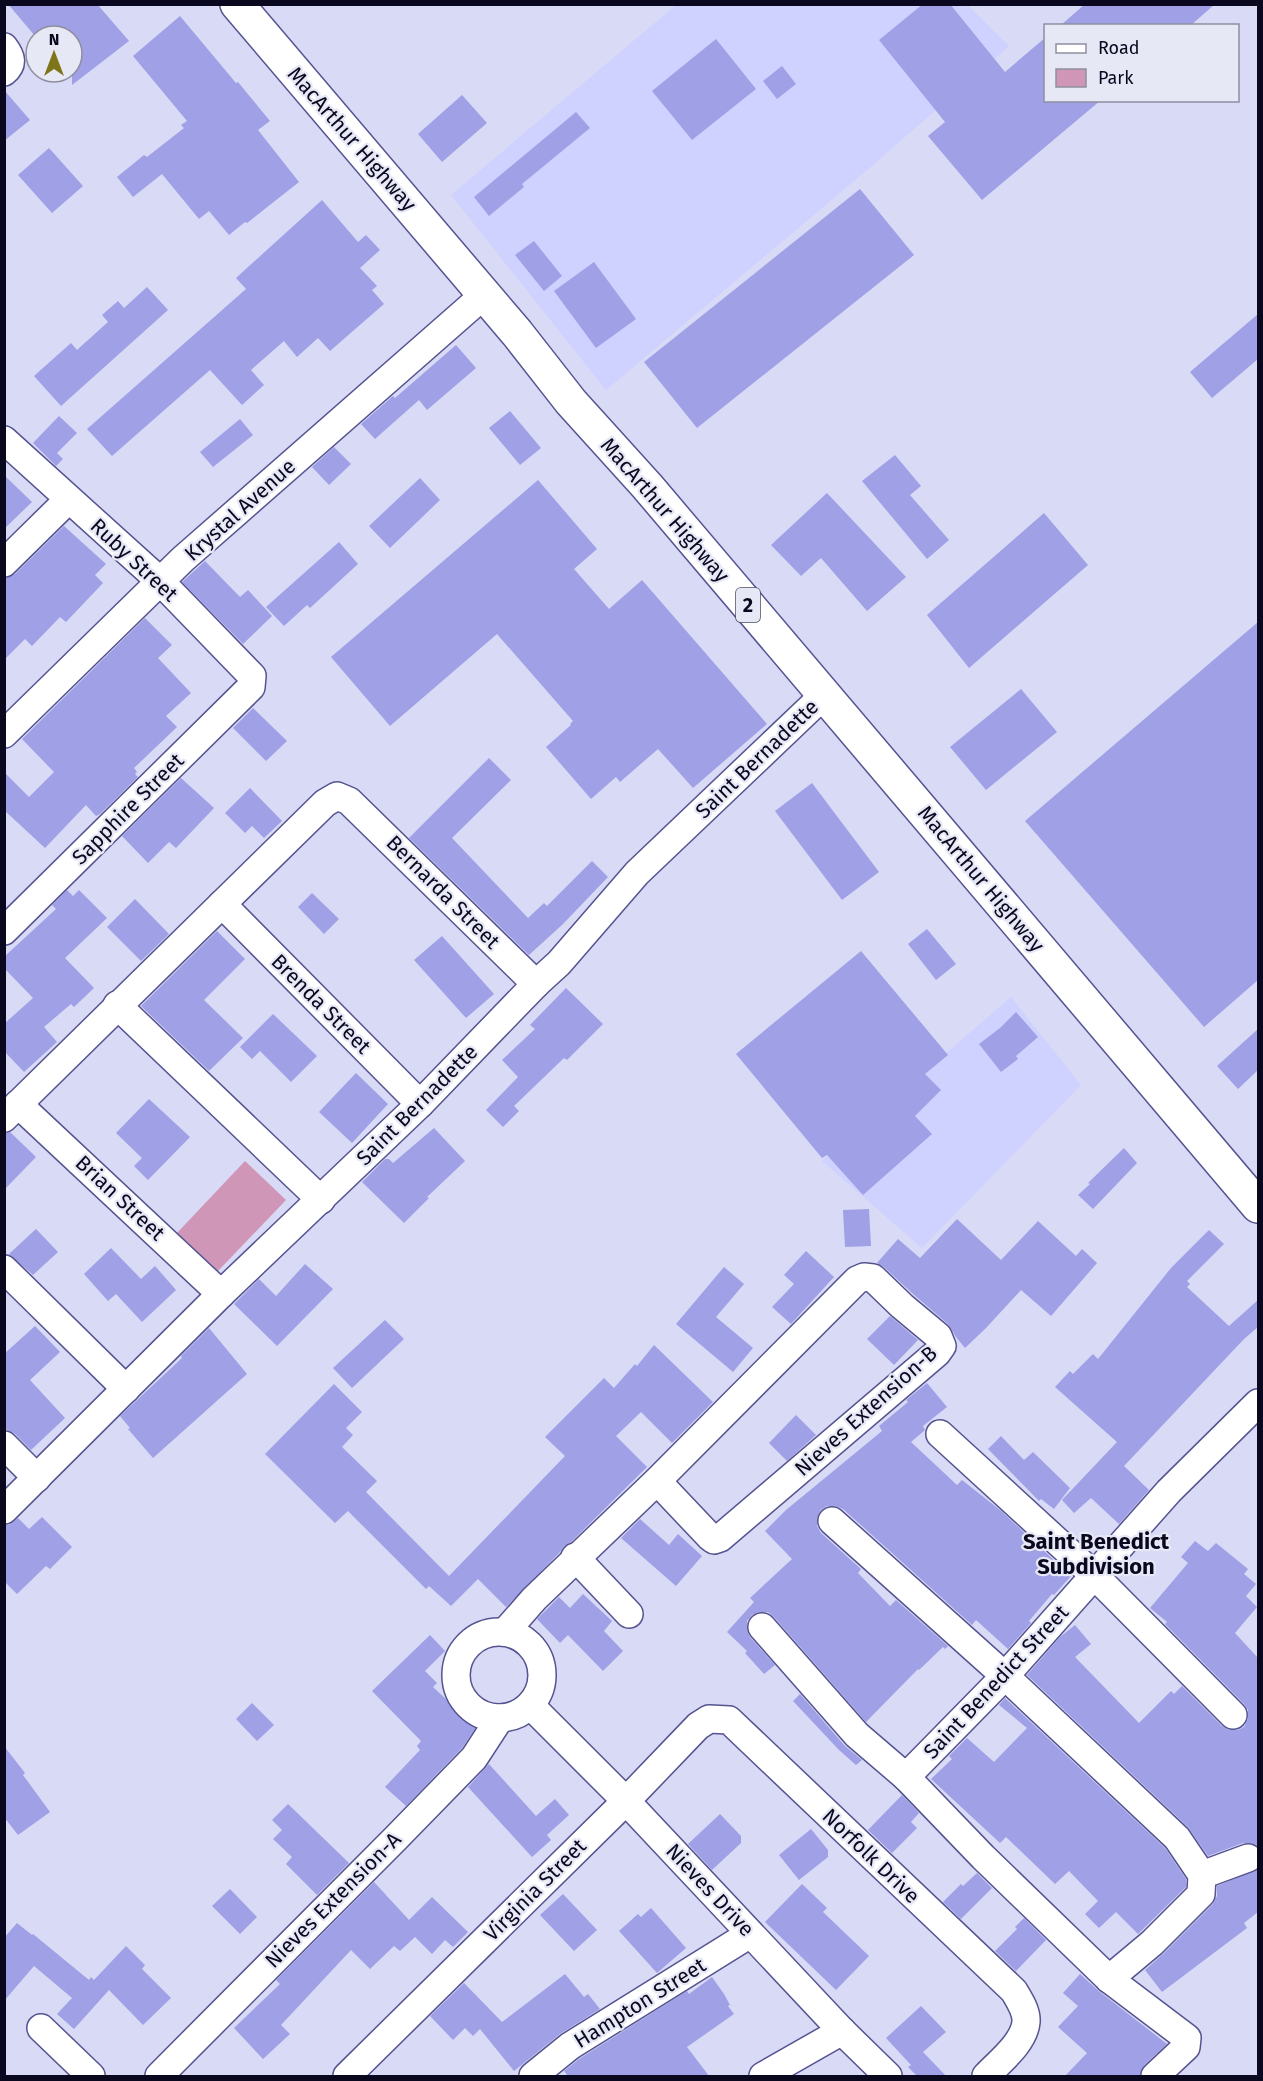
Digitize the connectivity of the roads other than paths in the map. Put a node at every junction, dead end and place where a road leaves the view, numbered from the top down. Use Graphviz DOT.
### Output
graph roads {
  1 [pos="237,4"];
  2 [pos="484,295"];
  3 [pos="4,440"];
  4 [pos="68,500"];
  5 [pos="4,563"];
  6 [pos="160,581"];
  7 [pos="251,687"];
  8 [pos="824,695"];
  9 [pos="4,734"];
  10 [pos="222,904"];
  11 [pos="4,931"];
  12 [pos="536,984"];
  13 [pos="117,1005"];
  14 [pos="420,1104"];
  15 [pos="11,1111"];
  16 [pos="321,1200"];
  17 [pos="1258,1206"];
  18 [pos="4,1269"];
  19 [pos="221,1294"];
  20 [pos="126,1389"];
  21 [pos="1258,1402"];
  22 [pos="940,1434"];
  23 [pos="4,1445"];
  24 [pos="37,1478"];
  25 [pos="657,1481"];
  26 [pos="4,1510"];
  27 [pos="832,1521"];
  28 [pos="575,1557"];
  29 [pos="1094,1575"];
  30 [pos="629,1614"];
  31 [pos="762,1627"];
  32 [pos="505,1632"];
  33 [pos="1005,1676"];
  34 [pos="530,1705"];
  35 [pos="1233,1715"];
  36 [pos="500,1718"];
  37 [pos="729,1720"];
  38 [pos="906,1777"];
  39 [pos="626,1801"];
  40 [pos="1248,1858"];
  41 [pos="1202,1875"];
  42 [pos="750,1934"];
  43 [pos="1110,1979"];
  44 [pos="41,2028"];
  45 [pos="842,2031"];
  46 [pos="91,2076"];
  47 [pos="159,2076"];
  48 [pos="347,2076"];
  49 [pos="533,2076"];
  50 [pos="763,2076"];
  51 [pos="888,2076"];
  52 [pos="986,2076"];
  53 [pos="1155,2076"];
  1 -- 2 [label="highway, MacArthur Highway / 2"];
  2 -- 6 [label="street, Krystal Avenue"];
  2 -- 8 [label="highway, MacArthur Highway / 2"];
  3 -- 4 [label="street, Ruby Street"];
  4 -- 5 [label="street"];
  4 -- 6 [label="street, Ruby Street"];
  6 -- 7 [label="street, Ruby Street"];
  6 -- 9 [label="street, Krystal Avenue"];
  7 -- 11 [label="street, Sapphire Street"];
  8 -- 12 [label="street, Saint Bernadette"];
  8 -- 17 [label="highway, MacArthur Highway / 2"];
  10 -- 12 [label="street, Bernarda Street"];
  10 -- 13 [label="street"];
  10 -- 14 [label="street, Brenda Street"];
  12 -- 14 [label="street, Saint Bernadette"];
  13 -- 15 [label="street"];
  13 -- 16 [label="street"];
  14 -- 16 [label="street, Saint Bernadette"];
  15 -- 19 [label="street, Brian Street"];
  16 -- 19 [label="street, Saint Bernadette"];
  18 -- 20 [label="street"];
  19 -- 20 [label="street, Saint Bernadette"];
  20 -- 24 [label="street, Saint Bernadette"];
  21 -- 29 [label="street, Saint Benedict Street"];
  22 -- 29 [label="street"];
  23 -- 24 [label="street"];
  24 -- 26 [label="street, Saint Bernadette"];
  25 -- 25 [label="street, Nieves Extension-B"];
  25 -- 28 [label="street, Nieves Extension-B"];
  27 -- 33 [label="street"];
  28 -- 30 [label="street"];
  28 -- 32 [label="street, Nieves Extension-B"];
  29 -- 33 [label="street, Saint Benedict Street"];
  29 -- 35 [label="street"];
  31 -- 38 [label="street"];
  32 -- 34 [label="street"];
  32 -- 36 [label="street"];
  33 -- 38 [label="street, Saint Benedict Street"];
  33 -- 41 [label="street"];
  34 -- 36 [label="street"];
  34 -- 39 [label="street, Nieves Drive"];
  36 -- 47 [label="street, Nieves Extension-A"];
  37 -- 39 [label="street, Virginia Street"];
  37 -- 52 [label="street, Norfolk Drive"];
  38 -- 43 [label="street"];
  39 -- 42 [label="street, Nieves Drive"];
  39 -- 48 [label="street, Virginia Street"];
  40 -- 41 [label="street"];
  41 -- 43 [label="street"];
  42 -- 45 [label="street, Nieves Drive"];
  42 -- 49 [label="street, Hampton Street"];
  43 -- 53 [label="street"];
  44 -- 46 [label="street"];
  45 -- 50 [label="street"];
  45 -- 51 [label="street, Nieves Drive"];
}
